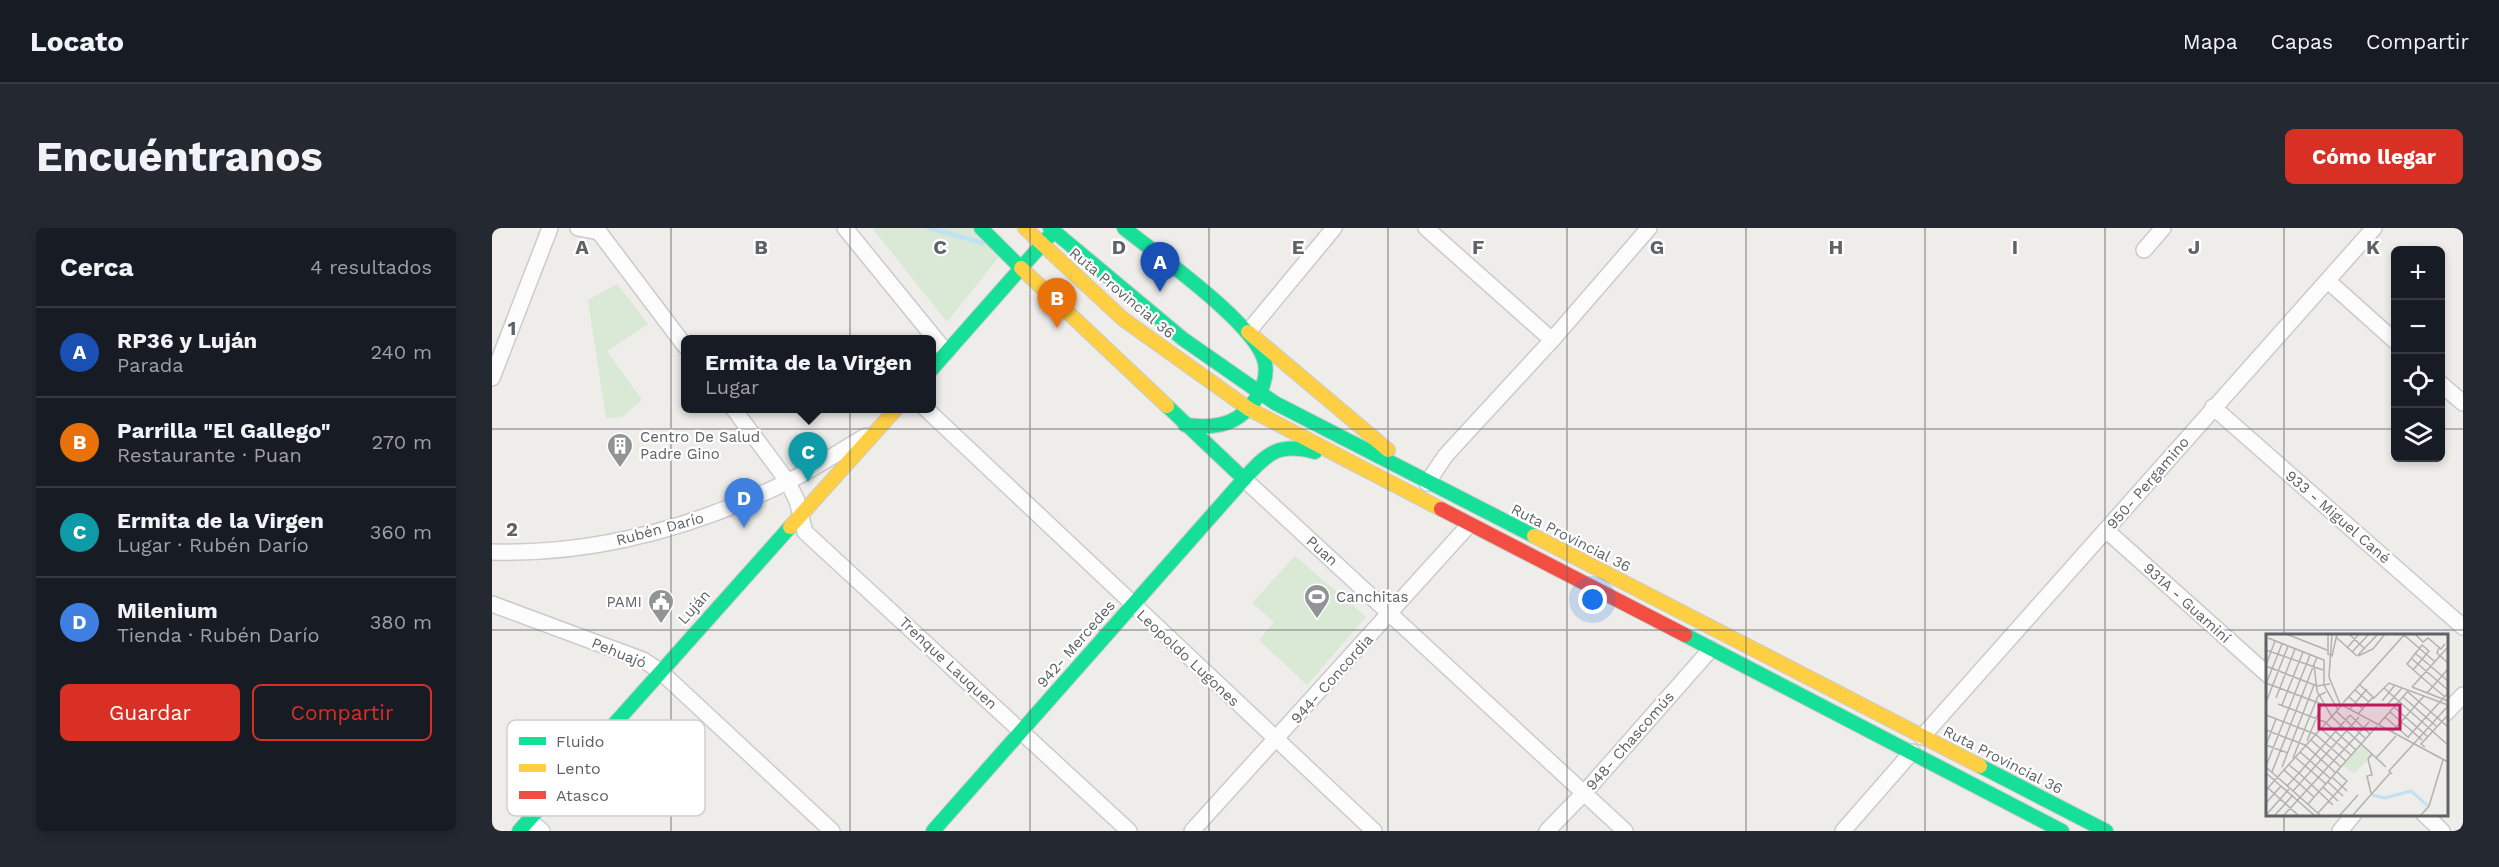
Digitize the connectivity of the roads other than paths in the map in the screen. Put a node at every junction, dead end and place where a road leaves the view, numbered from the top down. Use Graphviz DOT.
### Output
graph roads {
  1 [pos="550,228"];
  2 [pos="578,228"];
  3 [pos="845,228"];
  4 [pos="981,228"];
  5 [pos="1025,228"];
  6 [pos="1124,228"];
  7 [pos="1334,228"];
  8 [pos="1426,228"];
  9 [pos="1649,228"];
  10 [pos="2163,228"];
  11 [pos="2374,228"];
  12 [pos="1053,229"];
  13 [pos="598,230"];
  14 [pos="1040,245"];
  15 [pos="2144,250"];
  16 [pos="1021,268"];
  17 [pos="2328,281"];
  18 [pos="1248,332"];
  19 [pos="932,335"];
  20 [pos="2391,338"];
  21 [pos="936,340"];
  22 [pos="1552,340"];
  23 [pos="681,341"];
  24 [pos="946,352"];
  25 [pos="936,364"];
  26 [pos="492,378"];
  27 [pos="2445,387"];
  28 [pos="1260,393"];
  29 [pos="2463,403"];
  30 [pos="2214,407"];
  31 [pos="1249,409"];
  32 [pos="737,413"];
  33 [pos="892,413"];
  34 [pos="930,413"];
  35 [pos="1185,425"];
  36 [pos="879,428"];
  37 [pos="1355,466"];
  38 [pos="1244,479"];
  39 [pos="788,482"];
  40 [pos="1427,483"];
  41 [pos="800,514"];
  42 [pos="1469,525"];
  43 [pos="2107,531"];
  44 [pos="492,552"];
  45 [pos="492,604"];
  46 [pos="1132,606"];
  47 [pos="1390,613"];
  48 [pos="2463,627"];
  49 [pos="1711,649"];
  50 [pos="660,670"];
  51 [pos="2266,673"];
  52 [pos="2463,695"];
  53 [pos="2448,711"];
  54 [pos="616,720"];
  55 [pos="1021,731"];
  56 [pos="1922,737"];
  57 [pos="1277,741"];
  58 [pos="1912,752"];
  59 [pos="1585,792"];
  60 [pos="2352,816"];
  61 [pos="2426,816"];
  62 [pos="524,825"];
  63 [pos="542,831"];
  64 [pos="832,831"];
  65 [pos="933,831"];
  66 [pos="1130,831"];
  67 [pos="1192,831"];
  68 [pos="1374,831"];
  69 [pos="1547,831"];
  70 [pos="1625,831"];
  71 [pos="1843,831"];
  72 [pos="2062,831"];
  73 [pos="2106,831"];
  74 [pos="2340,831"];
  75 [pos="2442,831"];
  1 -- 26 [label="street"];
  2 -- 13 [label="street"];
  3 -- 19 [label="street"];
  4 -- 16 [label="main road, Puan"];
  5 -- 14 [label="main road, Ruta Provincial 36"];
  6 -- 18 [label="main road"];
  7 -- 18 [label="street"];
  8 -- 22 [label="street"];
  9 -- 22 [label="street"];
  10 -- 15 [label="street"];
  11 -- 17 [label="street, 950- Pergamino"];
  12 -- 14 [label="main road"];
  12 -- 28 [label="main road, Ruta Provincial 36"];
  13 -- 23 [label="street"];
  14 -- 16 [label="main road"];
  14 -- 31 [label="main road, Ruta Provincial 36"];
  16 -- 24 [label="main road"];
  16 -- 35 [label="main road, Puan"];
  17 -- 20 [label="street"];
  17 -- 30 [label="street, 950- Pergamino"];
  18 -- 28 [label="main road"];
  18 -- 40 [label="main road"];
  21 -- 24 [label="street"];
  22 -- 40 [label="street"];
  24 -- 25 [label="main road"];
  27 -- 29 [label="street"];
  28 -- 31 [label="main road"];
  28 -- 40 [label="main road, Ruta Provincial 36"];
  30 -- 43 [label="street, 950- Pergamino"];
  30 -- 48 [label="street, 933 - Miguel Cané"];
  31 -- 35 [label="main road"];
  31 -- 37 [label="main road, Ruta Provincial 36"];
  32 -- 39 [label="street, Trenque Lauquen"];
  33 -- 36 [label="main road, Luján"];
  34 -- 46 [label="street, Leopoldo Lugones"];
  35 -- 38 [label="main road, Puan"];
  36 -- 39 [label="street, Rubén Darío"];
  36 -- 41 [label="main road, Luján"];
  37 -- 38 [label="main road, 942- Mercedes"];
  37 -- 42 [label="main road, Ruta Provincial 36"];
  38 -- 46 [label="main road, 942- Mercedes"];
  38 -- 47 [label="street, Puan"];
  39 -- 41 [label="street, Trenque Lauquen"];
  39 -- 44 [label="street, Rubén Darío"];
  40 -- 56 [label="main road, Ruta Provincial 36"];
  41 -- 50 [label="main road, Luján"];
  41 -- 55 [label="street, Trenque Lauquen"];
  42 -- 47 [label="street, 944- Concordia"];
  42 -- 49 [label="main road, Ruta Provincial 36"];
  43 -- 51 [label="street, 931A - Guaminí"];
  43 -- 56 [label="street, 950- Pergamino"];
  45 -- 50 [label="street, Pehuajó"];
  46 -- 55 [label="main road, 942- Mercedes"];
  46 -- 57 [label="street, Leopoldo Lugones"];
  47 -- 57 [label="street, 944- Concordia"];
  47 -- 59 [label="street, Puan"];
  49 -- 58 [label="main road, Ruta Provincial 36"];
  49 -- 59 [label="street, 948- Chascomús"];
  50 -- 54 [label="main road, Luján"];
  50 -- 64 [label="street, Pehuajó"];
  52 -- 53 [label="street"];
  55 -- 65 [label="main road, 942- Mercedes"];
  55 -- 66 [label="street, Trenque Lauquen"];
  56 -- 73 [label="main road, Ruta Provincial 36"];
  57 -- 67 [label="street, 944- Concordia"];
  57 -- 68 [label="street, Leopoldo Lugones"];
  58 -- 71 [label="street"];
  58 -- 72 [label="main road, Ruta Provincial 36"];
  59 -- 69 [label="street, 948- Chascomús"];
  59 -- 70 [label="street, Puan"];
  60 -- 74 [label="street"];
  61 -- 75 [label="street"];
  62 -- 63 [label="street"];
}
